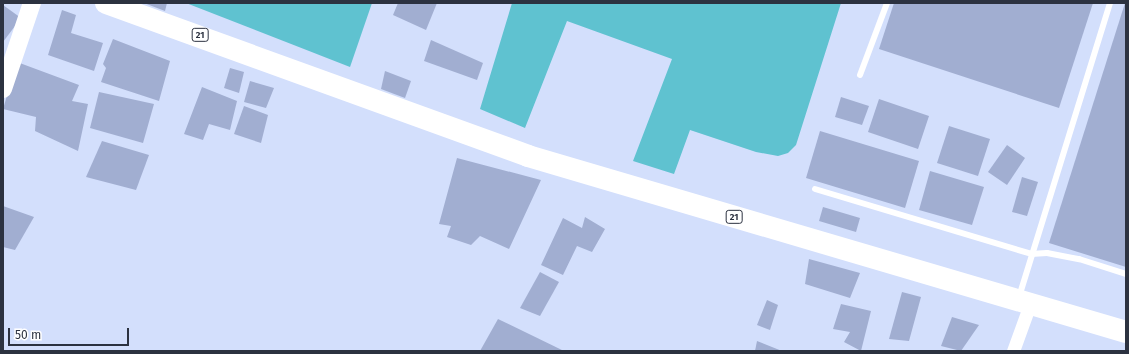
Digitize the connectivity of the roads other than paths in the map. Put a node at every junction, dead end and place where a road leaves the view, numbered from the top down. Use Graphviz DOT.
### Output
graph roads {
  1 [pos="32,3"];
  2 [pos="106,3"];
  3 [pos="887,3"];
  4 [pos="1110,3"];
  5 [pos="860,75"];
  6 [pos="3,89"];
  7 [pos="815,189"];
  8 [pos="1031,254"];
  9 [pos="1126,274"];
  10 [pos="1024,302"];
  11 [pos="1126,332"];
  12 [pos="1013,351"];
  1 -- 6 [label="street"];
  2 -- 10 [label="highway, 21"];
  3 -- 5 [label="lane"];
  4 -- 8 [label="lane"];
  7 -- 8 [label="lane"];
  8 -- 9 [label="lane"];
  8 -- 10 [label="lane"];
  10 -- 11 [label="highway, 21"];
  10 -- 12 [label="street"];
}
